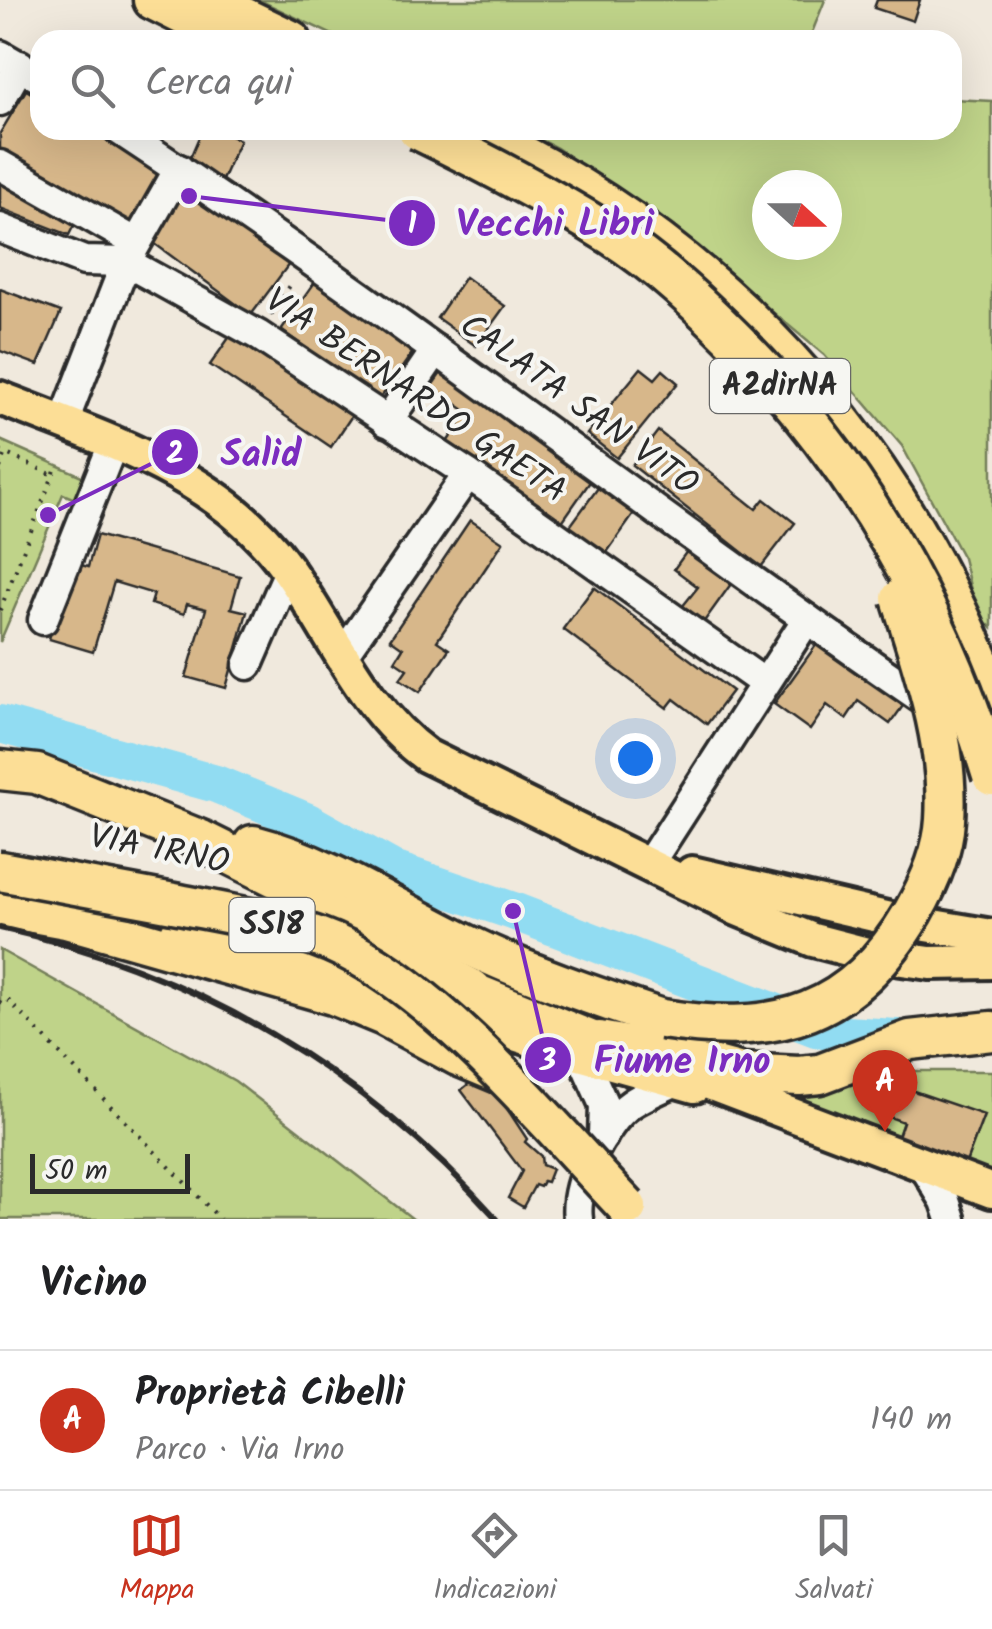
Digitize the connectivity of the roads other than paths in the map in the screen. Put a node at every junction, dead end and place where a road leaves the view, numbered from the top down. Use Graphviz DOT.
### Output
graph roads {
  1 [pos="153,0"];
  2 [pos="208,0"];
  3 [pos="213,30"];
  4 [pos="270,30"];
  5 [pos="20,66"];
  6 [pos="0,101"];
  7 [pos="135,140"];
  8 [pos="439,140"];
  9 [pos="493,140"];
  10 [pos="0,164"];
  11 [pos="179,169"];
  12 [pos="0,228"];
  13 [pos="130,252"];
  14 [pos="436,350"];
  15 [pos="0,398"];
  16 [pos="387,422"];
  17 [pos="63,424"];
  18 [pos="113,444"];
  19 [pos="468,474"];
  20 [pos="872,510"];
  21 [pos="288,571"];
  22 [pos="807,618"];
  23 [pos="43,620"];
  24 [pos="343,656"];
  25 [pos="248,665"];
  26 [pos="763,682"];
  27 [pos="992,691"];
  28 [pos="992,746"];
  29 [pos="0,757"];
  30 [pos="0,770"];
  31 [pos="38,774"];
  32 [pos="992,776"];
  33 [pos="195,837"];
  34 [pos="0,861"];
  35 [pos="648,864"];
  36 [pos="0,871"];
  37 [pos="0,895"];
  38 [pos="0,907"];
  39 [pos="992,936"];
  40 [pos="992,962"];
  41 [pos="472,988"];
  42 [pos="992,1031"];
  43 [pos="590,1047"];
  44 [pos="500,1074"];
  45 [pos="674,1082"];
  46 [pos="748,1098"];
  47 [pos="602,1142"];
  48 [pos="923,1166"];
  49 [pos="992,1191"];
  50 [pos="633,1215"];
  51 [pos="578,1219"];
  52 [pos="950,1219"];
  1 -- 3 [label="highway"];
  2 -- 4 [label="highway"];
  5 -- 6 [label="street"];
  7 -- 11 [label="street, CALATA SAN VITO"];
  8 -- 20 [label="highway, A2dirNA, bridge"];
  9 -- 27 [label="highway, A2dirNA"];
  10 -- 13 [label="street"];
  11 -- 13 [label="street"];
  11 -- 14 [label="street, CALATA SAN VITO"];
  12 -- 13 [label="street, VIA BERNARDO GAETA"];
  13 -- 16 [label="street, VIA BERNARDO GAETA"];
  13 -- 17 [label="street"];
  14 -- 16 [label="street"];
  14 -- 22 [label="street, CALATA SAN VITO"];
  15 -- 17 [label="main road"];
  16 -- 19 [label="street, VIA BERNARDO GAETA"];
  17 -- 18 [label="main road"];
  18 -- 21 [label="main road"];
  18 -- 23 [label="street"];
  19 -- 24 [label="street"];
  19 -- 26 [label="street, VIA BERNARDO GAETA"];
  20 -- 32 [label="highway, A2dirNA, bridge"];
  20 -- 33 [label="highway, bridge"];
  21 -- 24 [label="main road"];
  21 -- 25 [label="street"];
  22 -- 26 [label="street"];
  22 -- 28 [label="street, CALATA SAN VITO"];
  24 -- 35 [label="main road"];
  26 -- 35 [label="street"];
  29 -- 31 [label="highway"];
  30 -- 31 [label="highway"];
  31 -- 33 [label="highway"];
  33 -- 41 [label="highway"];
  34 -- 41 [label="main road, VIA IRNO"];
  35 -- 39 [label="main road"];
  35 -- 40 [label="main road"];
  36 -- 44 [label="highway, SS18, bridge"];
  37 -- 43 [label="main road, VIA IRNO"];
  38 -- 44 [label="highway"];
  41 -- 43 [label="main road, VIA IRNO"];
  42 -- 43 [label="highway"];
  43 -- 45 [label="main road, VIA IRNO"];
  43 -- 46 [label="main road, VIA IRNO"];
  43 -- 47 [label="street"];
  44 -- 50 [label="highway, SS18, bridge"];
  45 -- 46 [label="main road, VIA IRNO"];
  45 -- 47 [label="street"];
  46 -- 48 [label="main road, VIA IRNO"];
  47 -- 51 [label="street"];
  48 -- 49 [label="main road, VIA IRNO"];
  48 -- 52 [label="street"];
}
